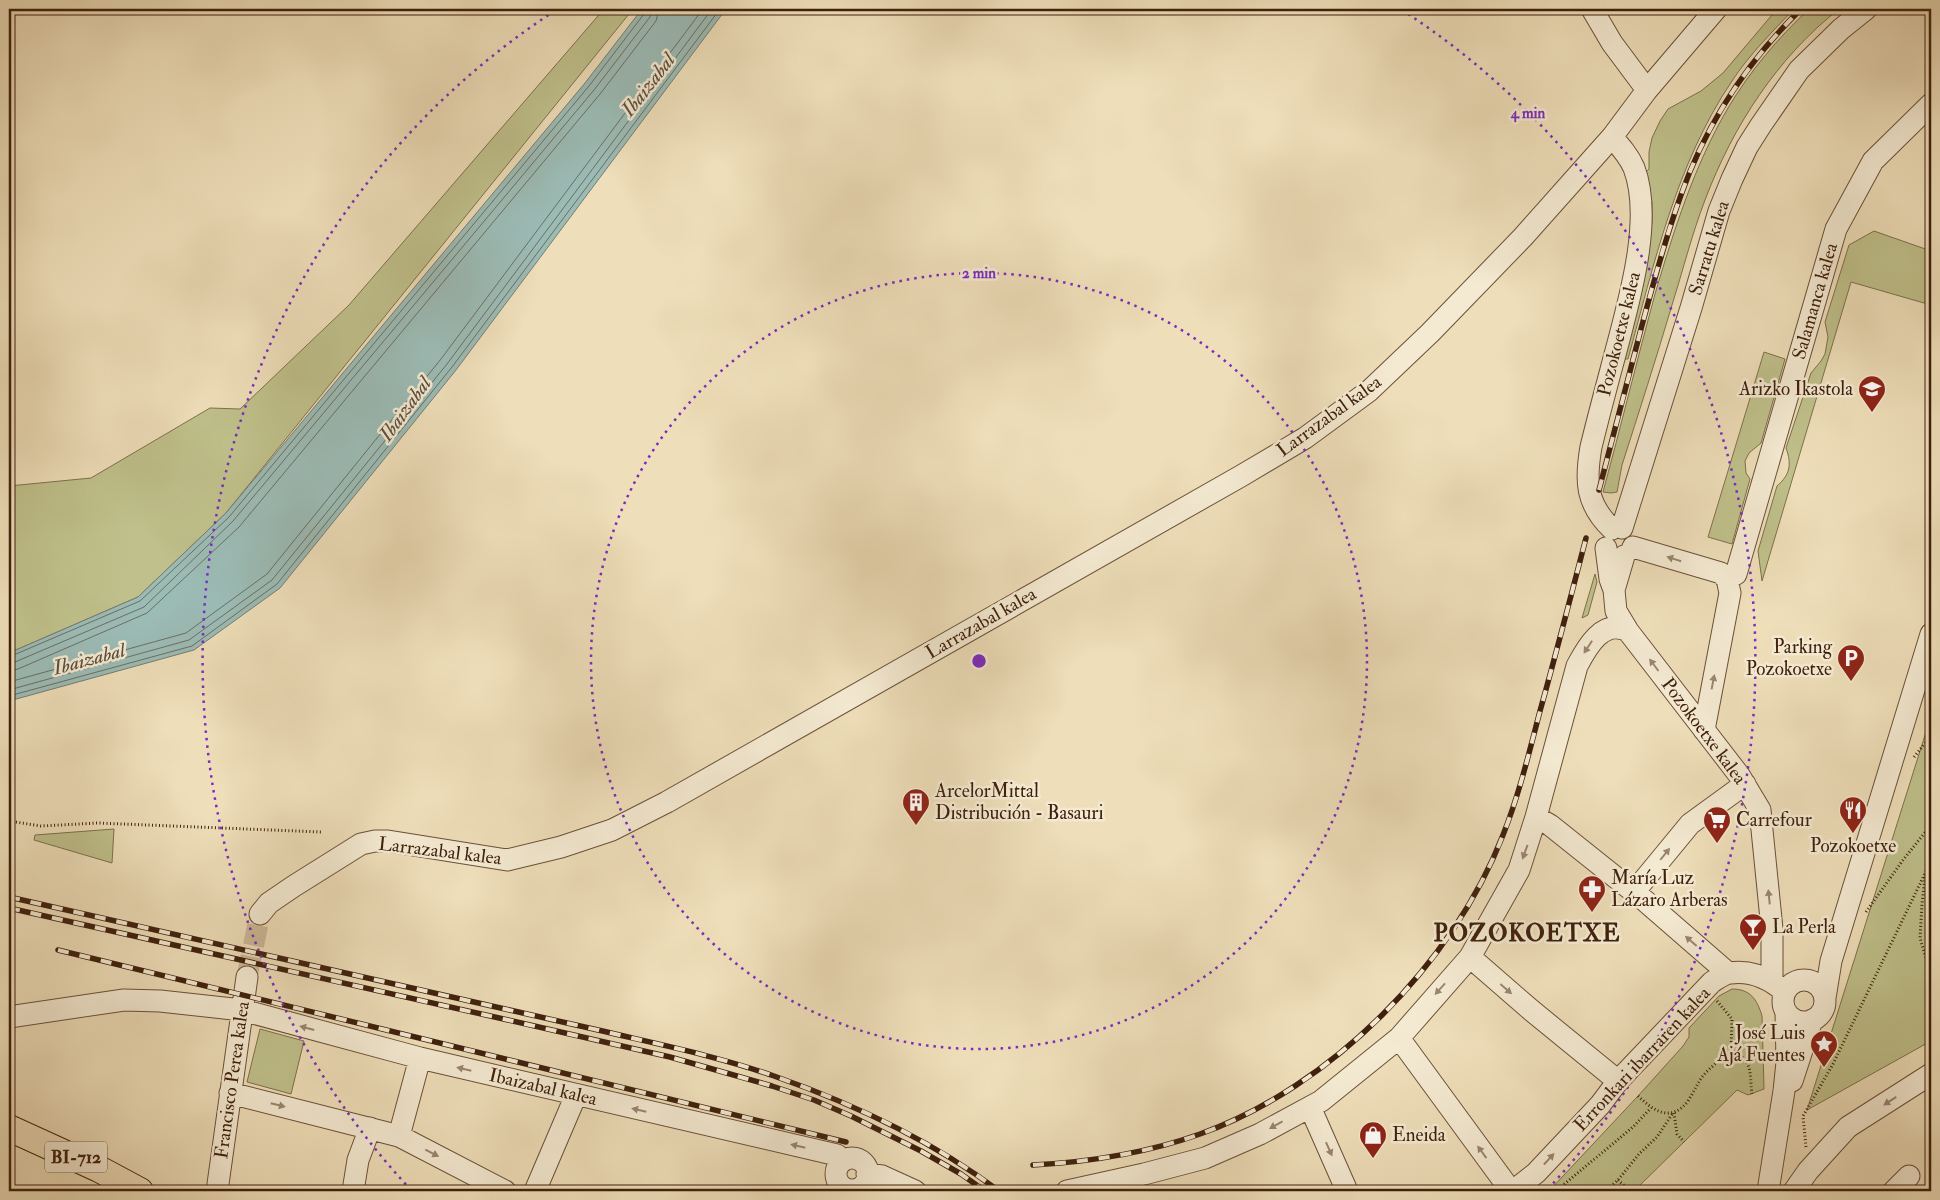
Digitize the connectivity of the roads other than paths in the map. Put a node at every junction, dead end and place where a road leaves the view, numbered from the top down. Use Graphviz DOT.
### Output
graph roads {
  1 [pos="1592,9"];
  2 [pos="1716,9"];
  3 [pos="1866,9"];
  4 [pos="1647,90"];
  5 [pos="1931,104"];
  6 [pos="1612,137"];
  7 [pos="1619,541"];
  8 [pos="1727,579"];
  9 [pos="1617,623"];
  10 [pos="1931,634"];
  11 [pos="1704,730"];
  12 [pos="1745,784"];
  13 [pos="1536,817"];
  14 [pos="1634,892"];
  15 [pos="260,914"];
  16 [pos="1470,957"];
  17 [pos="1830,961"];
  18 [pos="1728,973"];
  19 [pos="247,977"];
  20 [pos="1786,991"];
  21 [pos="1825,998"];
  22 [pos="242,1010"];
  23 [pos="9,1017"];
  24 [pos="1812,1020"];
  25 [pos="1399,1038"];
  26 [pos="420,1058"];
  27 [pos="1931,1074"];
  28 [pos="1618,1081"];
  29 [pos="230,1093"];
  30 [pos="576,1095"];
  31 [pos="1310,1107"];
  32 [pos="1781,1112"];
  33 [pos="9,1128"];
  34 [pos="370,1128"];
  35 [pos="399,1136"];
  36 [pos="843,1160"];
  37 [pos="1144,1174"];
  38 [pos="869,1183"];
  39 [pos="218,1184"];
  40 [pos="831,1187"];
  41 [pos="1764,1188"];
  42 [pos="140,1191"];
  43 [pos="353,1191"];
  44 [pos="505,1191"];
  45 [pos="535,1191"];
  46 [pos="915,1191"];
  47 [pos="1077,1191"];
  48 [pos="1130,1191"];
  49 [pos="1347,1191"];
  50 [pos="1512,1191"];
  51 [pos="1794,1191"];
  1 -- 4 [label="street"];
  2 -- 4 [label="street"];
  3 -- 7 [label="street, Sarratu kalea"];
  4 -- 6 [label="street, Larrazabal kalea"];
  5 -- 8 [label="street, Salamanca kalea"];
  6 -- 7 [label="street, Pozokoetxe kalea"];
  6 -- 15 [label="street, Larrazabal kalea"];
  8 -- 7 [label="street, one-way"];
  7 -- 9 [label="street"];
  11 -- 8 [label="street, one-way"];
  11 -- 9 [label="street, Pozokoetxe kalea, one-way"];
  9 -- 13 [label="street, one-way"];
  10 -- 17 [label="street"];
  11 -- 12 [label="street, Pozokoetxe kalea"];
  14 -- 12 [label="street, one-way"];
  20 -- 12 [label="street, Pozokoetxe kalea, one-way"];
  13 -- 14 [label="street"];
  13 -- 16 [label="street, one-way"];
  18 -- 14 [label="street, one-way"];
  16 -- 25 [label="street, one-way"];
  16 -- 28 [label="street, one-way"];
  17 -- 20 [label="street"];
  17 -- 21 [label="street"];
  18 -- 20 [label="street, Erronkari ibarraren kalea"];
  18 -- 28 [label="street, Erronkari ibarraren kalea"];
  19 -- 22 [label="street, Francisco Perea kalea"];
  20 -- 21 [label="street"];
  20 -- 24 [label="street"];
  20 -- 32 [label="street, Pozokoetxe kalea"];
  21 -- 24 [label="street"];
  22 -- 23 [label="street, Ibaizabal kalea"];
  26 -- 22 [label="street, Ibaizabal kalea, one-way"];
  22 -- 29 [label="street, Francisco Perea kalea"];
  24 -- 32 [label="street"];
  25 -- 31 [label="street"];
  50 -- 25 [label="street, one-way"];
  30 -- 26 [label="street, Ibaizabal kalea, one-way"];
  26 -- 35 [label="street"];
  27 -- 51 [label="street, one-way"];
  50 -- 28 [label="street, Erronkari ibarraren kalea, one-way"];
  29 -- 34 [label="street, one-way"];
  29 -- 39 [label="street, Francisco Perea kalea"];
  36 -- 30 [label="street, Ibaizabal kalea, one-way"];
  30 -- 45 [label="street"];
  31 -- 37 [label="street, one-way"];
  31 -- 49 [label="street, one-way"];
  32 -- 41 [label="street"];
  33 -- 42 [label="main road, BI-712"];
  34 -- 35 [label="street"];
  34 -- 43 [label="street"];
  35 -- 44 [label="street, one-way"];
  36 -- 38 [label="street, Ibaizabal kalea"];
  36 -- 40 [label="street"];
  37 -- 47 [label="street"];
  37 -- 48 [label="street"];
  38 -- 40 [label="street"];
  38 -- 46 [label="street"];
}
